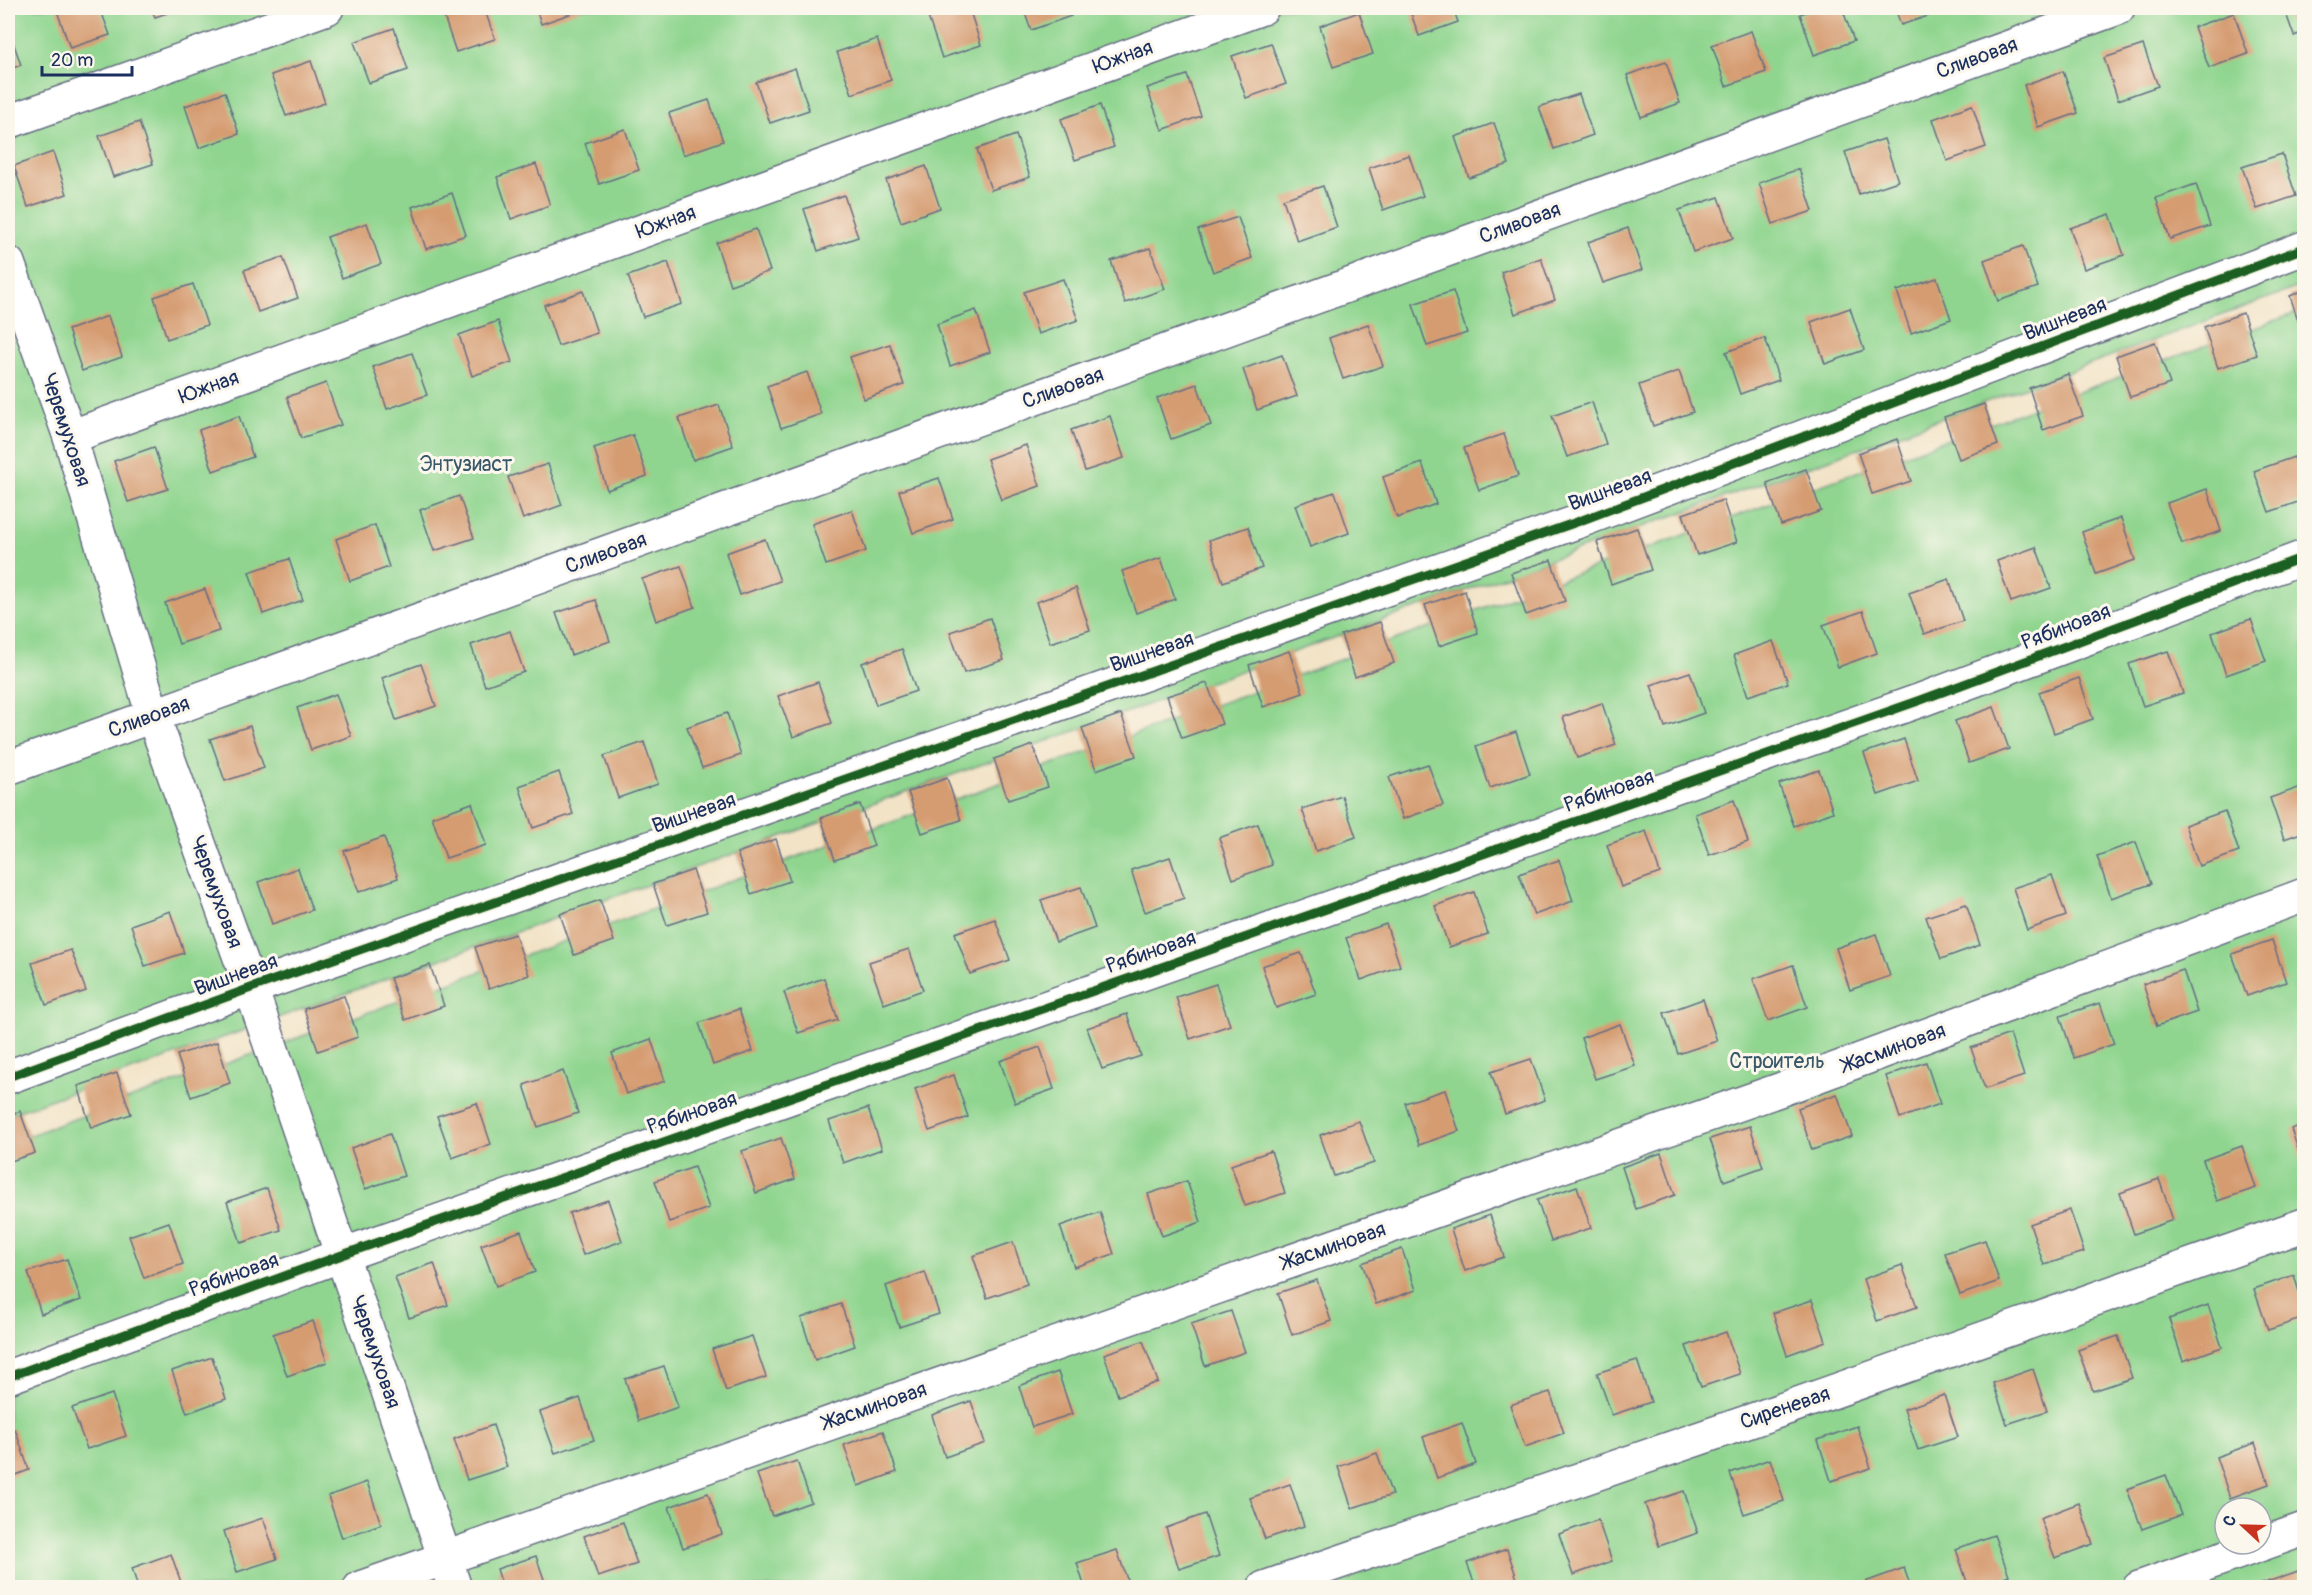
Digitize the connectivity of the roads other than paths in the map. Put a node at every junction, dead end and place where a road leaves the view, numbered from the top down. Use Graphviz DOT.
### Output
graph roads {
  1 [pos="327,8"];
  2 [pos="1262,8"];
  3 [pos="2118,8"];
  4 [pos="8,122"];
  5 [pos="2304,248"];
  6 [pos="8,263"];
  7 [pos="70,437"];
  8 [pos="2304,557"];
  9 [pos="153,716"];
  10 [pos="8,768"];
  11 [pos="2304,895"];
  12 [pos="251,988"];
  13 [pos="8,1077"];
  14 [pos="2304,1225"];
  15 [pos="342,1255"];
  16 [pos="8,1377"];
  17 [pos="2304,1529"];
  18 [pos="445,1556"];
  19 [pos="360,1587"];
  20 [pos="455,1587"];
  21 [pos="1264,1587"];
  22 [pos="2139,1587"];
  1 -- 4 [label="street"];
  2 -- 7 [label="street, Южная"];
  3 -- 9 [label="street, Сливовая"];
  5 -- 12 [label="street, Вишневая"];
  6 -- 7 [label="street, Черемуховая"];
  7 -- 9 [label="street, Черемуховая"];
  8 -- 15 [label="street, Рябиновая"];
  9 -- 10 [label="street, Сливовая"];
  9 -- 12 [label="street, Черемуховая"];
  11 -- 18 [label="street, Жасминовая"];
  12 -- 13 [label="street, Вишневая"];
  12 -- 15 [label="street, Черемуховая"];
  14 -- 21 [label="street, Сиреневая"];
  15 -- 16 [label="street, Рябиновая"];
  15 -- 18 [label="street, Черемуховая"];
  17 -- 22 [label="street"];
  18 -- 19 [label="street, Жасминовая"];
  18 -- 20 [label="street, Черемуховая"];
}
